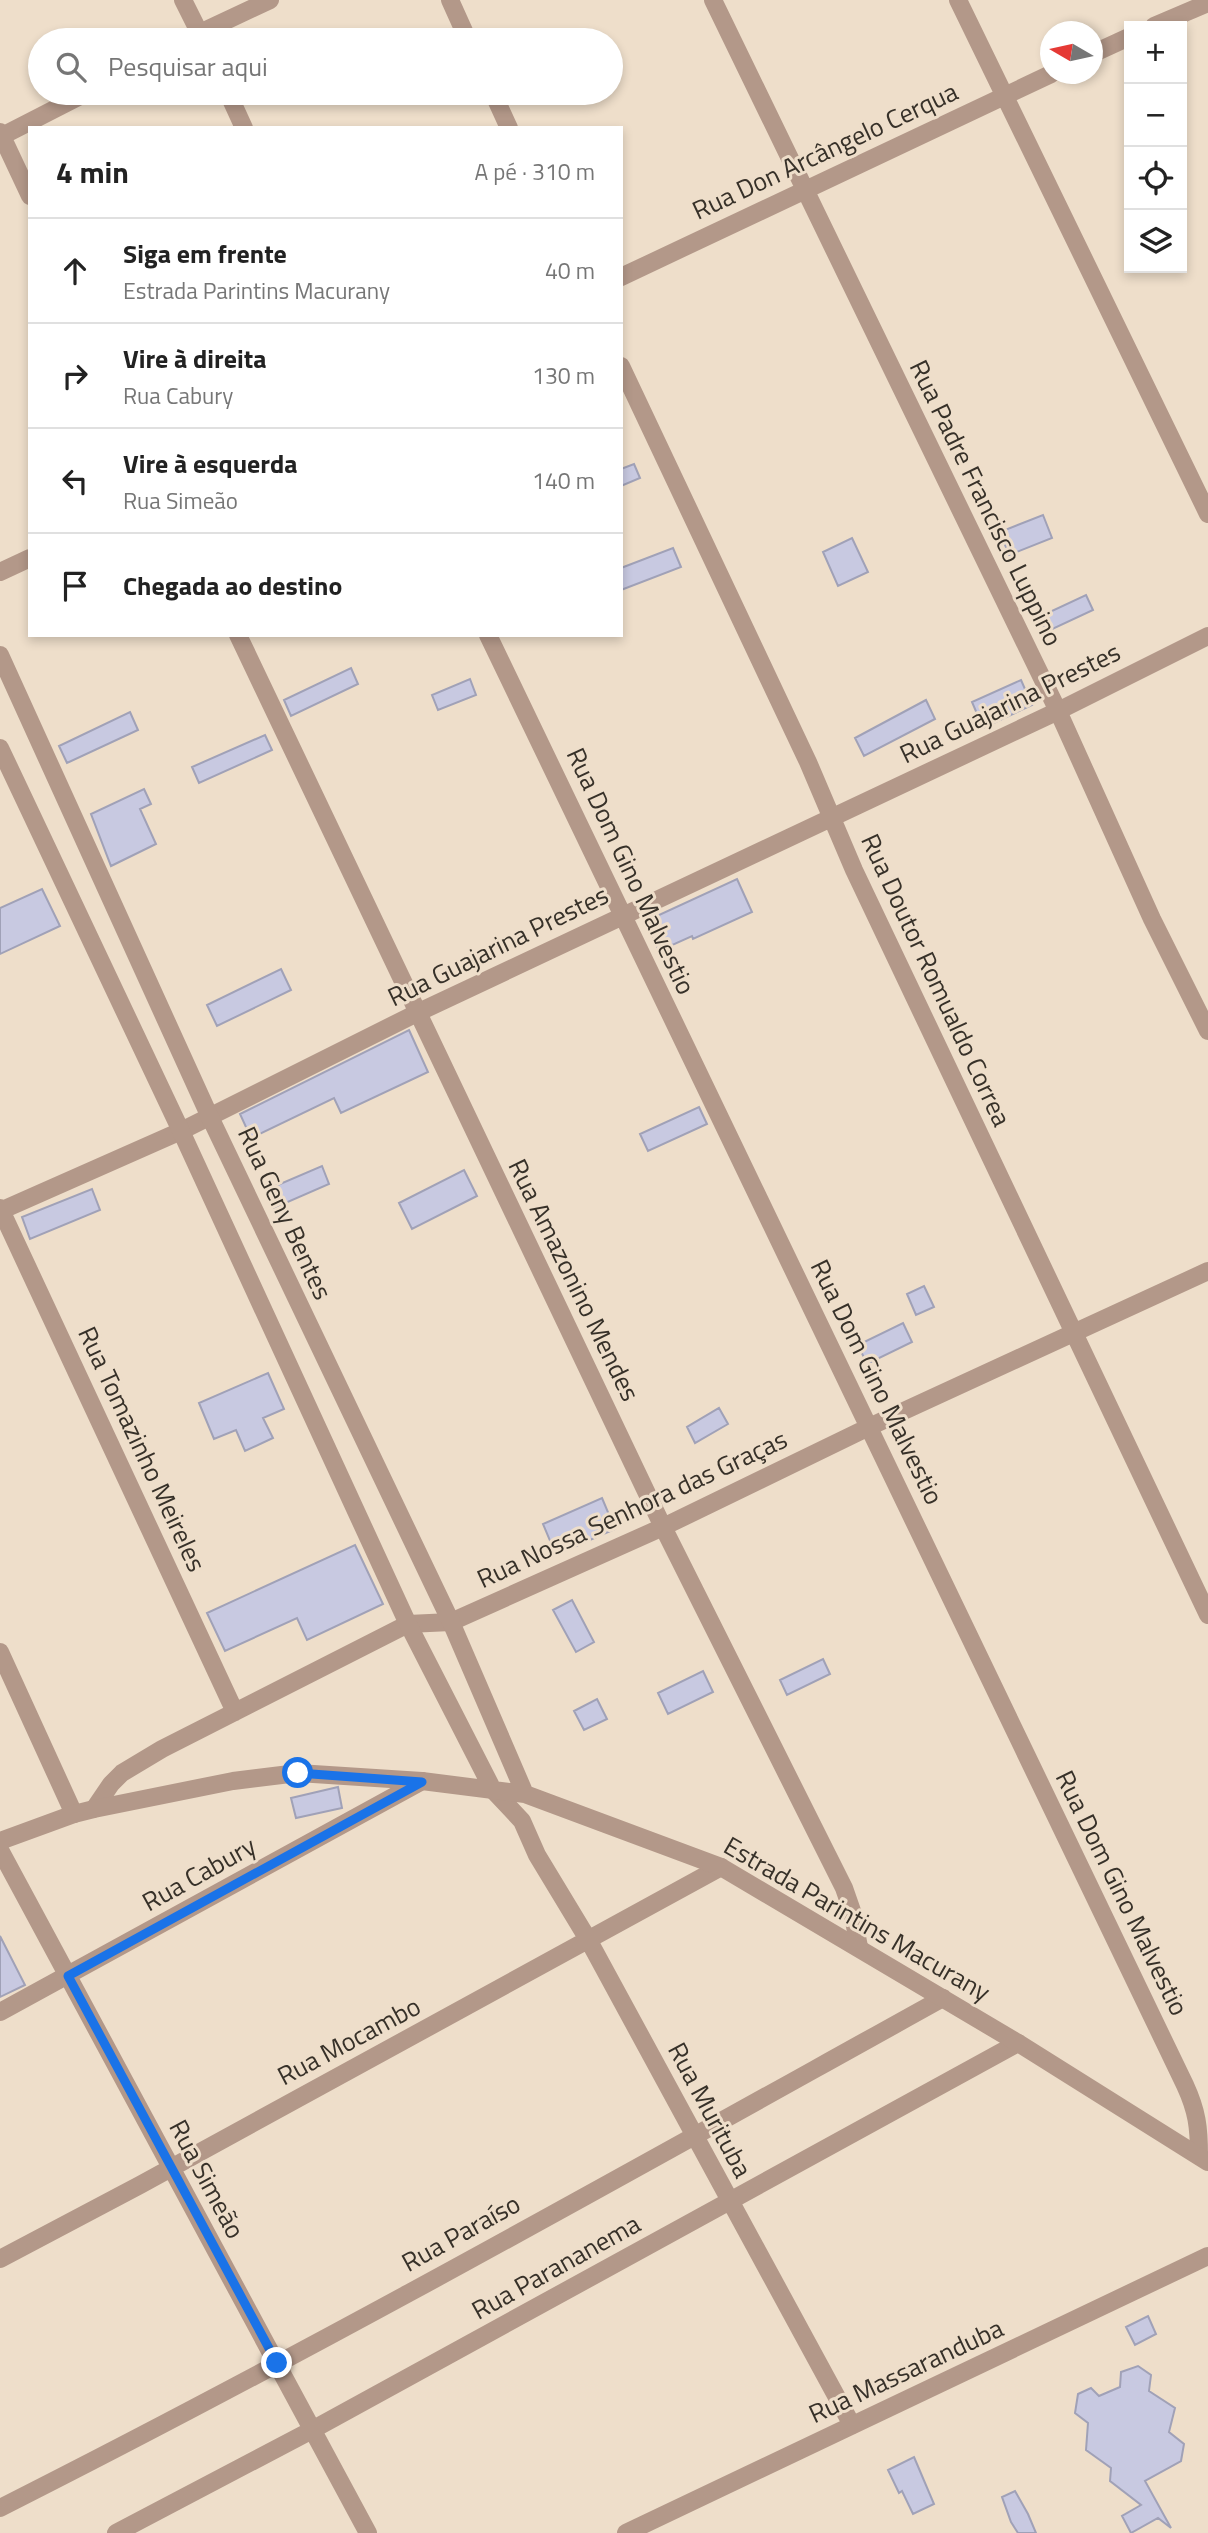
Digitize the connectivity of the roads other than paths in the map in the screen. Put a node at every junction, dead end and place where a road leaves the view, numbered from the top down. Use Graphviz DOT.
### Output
graph roads {
  1 [pos="183,0"];
  2 [pos="270,0"];
  3 [pos="450,0"];
  4 [pos="713,0"];
  5 [pos="958,0"];
  6 [pos="1208,1"];
  7 [pos="1165,21"];
  8 [pos="193,28"];
  9 [pos="215,28"];
  10 [pos="463,28"];
  11 [pos="1124,39"];
  12 [pos="1103,49"];
  13 [pos="1040,79"];
  14 [pos="1004,96"];
  15 [pos="62,105"];
  16 [pos="233,105"];
  17 [pos="498,105"];
  18 [pos="243,126"];
  19 [pos="508,126"];
  20 [pos="1,135"];
  21 [pos="805,189"];
  22 [pos="28,192"];
  23 [pos="623,276"];
  24 [pos="623,370"];
  25 [pos="1208,514"];
  26 [pos="28,559"];
  27 [pos="0,572"];
  28 [pos="1208,636"];
  29 [pos="239,637"];
  30 [pos="489,637"];
  31 [pos="0,655"];
  32 [pos="1058,711"];
  33 [pos="0,748"];
  34 [pos="832,817"];
  35 [pos="622,916"];
  36 [pos="416,1013"];
  37 [pos="1208,1031"];
  38 [pos="209,1115"];
  39 [pos="181,1131"];
  40 [pos="0,1210"];
  41 [pos="1208,1271"];
  42 [pos="1073,1333"];
  43 [pos="869,1427"];
  44 [pos="663,1527"];
  45 [pos="1208,1615"];
  46 [pos="451,1622"];
  47 [pos="408,1624"];
  48 [pos="0,1652"];
  49 [pos="236,1712"];
  50 [pos="422,1782"];
  51 [pos="492,1790"];
  52 [pos="525,1794"];
  53 [pos="94,1809"];
  54 [pos="74,1814"];
  55 [pos="522,1821"];
  56 [pos="0,1842"];
  57 [pos="0,1850"];
  58 [pos="721,1867"];
  59 [pos="589,1941"];
  60 [pos="859,1947"];
  61 [pos="68,1976"];
  62 [pos="943,1998"];
  63 [pos="0,2012"];
  64 [pos="1018,2043"];
  65 [pos="695,2136"];
  66 [pos="1203,2159"];
  67 [pos="172,2167"];
  68 [pos="730,2202"];
  69 [pos="1208,2256"];
  70 [pos="0,2259"];
  71 [pos="277,2363"];
  72 [pos="852,2425"];
  73 [pos="312,2430"];
  74 [pos="0,2508"];
  75 [pos="116,2533"];
  76 [pos="368,2533"];
  77 [pos="626,2533"];
  1 -- 8 [label="street"];
  2 -- 9 [label="street"];
  3 -- 10 [label="street"];
  4 -- 21 [label="street, Rua Padre Francisco Luppino"];
  5 -- 14 [label="street"];
  6 -- 7 [label="street"];
  11 -- 12 [label="street"];
  13 -- 14 [label="street, Rua Don Arcângelo Cerqua"];
  14 -- 21 [label="street, Rua Don Arcângelo Cerqua"];
  14 -- 25 [label="street"];
  15 -- 20 [label="street"];
  16 -- 18 [label="street"];
  17 -- 19 [label="street"];
  20 -- 22 [label="street"];
  21 -- 23 [label="street, Rua Don Arcângelo Cerqua"];
  21 -- 32 [label="street, Rua Padre Francisco Luppino"];
  24 -- 34 [label="street, Rua Doutor Romualdo Correa"];
  26 -- 27 [label="street"];
  28 -- 32 [label="street, Rua Guajarina Prestes"];
  29 -- 36 [label="street, Rua Amazonino Mendes"];
  30 -- 35 [label="street, Rua Dom Gino Malvestio"];
  31 -- 38 [label="street, Rua Geny Bentes"];
  32 -- 34 [label="street, Rua Guajarina Prestes"];
  32 -- 37 [label="street, Rua Padre Francisco Luppino"];
  33 -- 39 [label="street"];
  34 -- 35 [label="street, Rua Guajarina Prestes"];
  34 -- 42 [label="street, Rua Doutor Romualdo Correa"];
  35 -- 36 [label="street, Rua Guajarina Prestes"];
  35 -- 43 [label="street, Rua Dom Gino Malvestio"];
  36 -- 38 [label="street, Rua Guajarina Prestes"];
  36 -- 44 [label="street, Rua Amazonino Mendes"];
  38 -- 39 [label="street, Rua Guajarina Prestes"];
  38 -- 46 [label="street, Rua Geny Bentes"];
  39 -- 40 [label="street, Rua Guajarina Prestes"];
  39 -- 47 [label="street"];
  40 -- 49 [label="street, Rua Tomazinho Meireles"];
  41 -- 42 [label="street, Rua Nossa Senhora das Graças"];
  42 -- 43 [label="street, Rua Nossa Senhora das Graças"];
  42 -- 45 [label="street, Rua Doutor Romualdo Correa"];
  43 -- 44 [label="street, Rua Nossa Senhora das Graças"];
  43 -- 66 [label="street, Rua Dom Gino Malvestio"];
  44 -- 46 [label="street, Rua Nossa Senhora das Graças"];
  44 -- 60 [label="street, Rua Amazonino Mendes"];
  46 -- 47 [label="street, Rua Nossa Senhora das Graças"];
  46 -- 52 [label="street, Rua Geny Bentes"];
  47 -- 49 [label="street, Rua Nossa Senhora das Graças"];
  47 -- 51 [label="street"];
  48 -- 54 [label="street"];
  49 -- 53 [label="street, Rua Nossa Senhora das Graças"];
  50 -- 51 [label="street, Estrada Parintins Macurany"];
  50 -- 53 [label="street, Estrada Parintins Macurany"];
  50 -- 61 [label="street, Rua Cabury"];
  51 -- 52 [label="street, Estrada Parintins Macurany"];
  51 -- 55 [label="street, Rua Murituba"];
  52 -- 55 [label="street, Rua Murituba"];
  52 -- 58 [label="street, Estrada Parintins Macurany"];
  53 -- 54 [label="street, Estrada Parintins Macurany"];
  54 -- 56 [label="street, Estrada Parintins Macurany"];
  55 -- 59 [label="street, Rua Murituba"];
  57 -- 61 [label="street, Rua Simeão"];
  58 -- 59 [label="street, Rua Mocambo"];
  58 -- 60 [label="street, Estrada Parintins Macurany"];
  59 -- 65 [label="street, Rua Murituba"];
  59 -- 67 [label="street, Rua Mocambo"];
  60 -- 62 [label="street, Estrada Parintins Macurany"];
  61 -- 63 [label="street, Rua Cabury"];
  61 -- 67 [label="street, Rua Simeão"];
  62 -- 64 [label="street, Estrada Parintins Macurany"];
  62 -- 65 [label="street, Rua Paraíso"];
  64 -- 66 [label="street, Estrada Parintins Macurany"];
  64 -- 68 [label="street, Rua Parananema"];
  65 -- 68 [label="street, Rua Murituba"];
  65 -- 71 [label="street, Rua Paraíso"];
  67 -- 70 [label="street, Rua Mocambo"];
  67 -- 71 [label="street, Rua Simeão"];
  68 -- 72 [label="street, Rua Murituba"];
  68 -- 73 [label="street, Rua Parananema"];
  69 -- 72 [label="street, Rua Massaranduba"];
  71 -- 73 [label="street, Rua Simeão"];
  71 -- 74 [label="street, Rua Paraíso"];
  72 -- 77 [label="street, Rua Massaranduba"];
  73 -- 75 [label="street, Rua Parananema"];
  73 -- 76 [label="street, Rua Simeão"];
}
